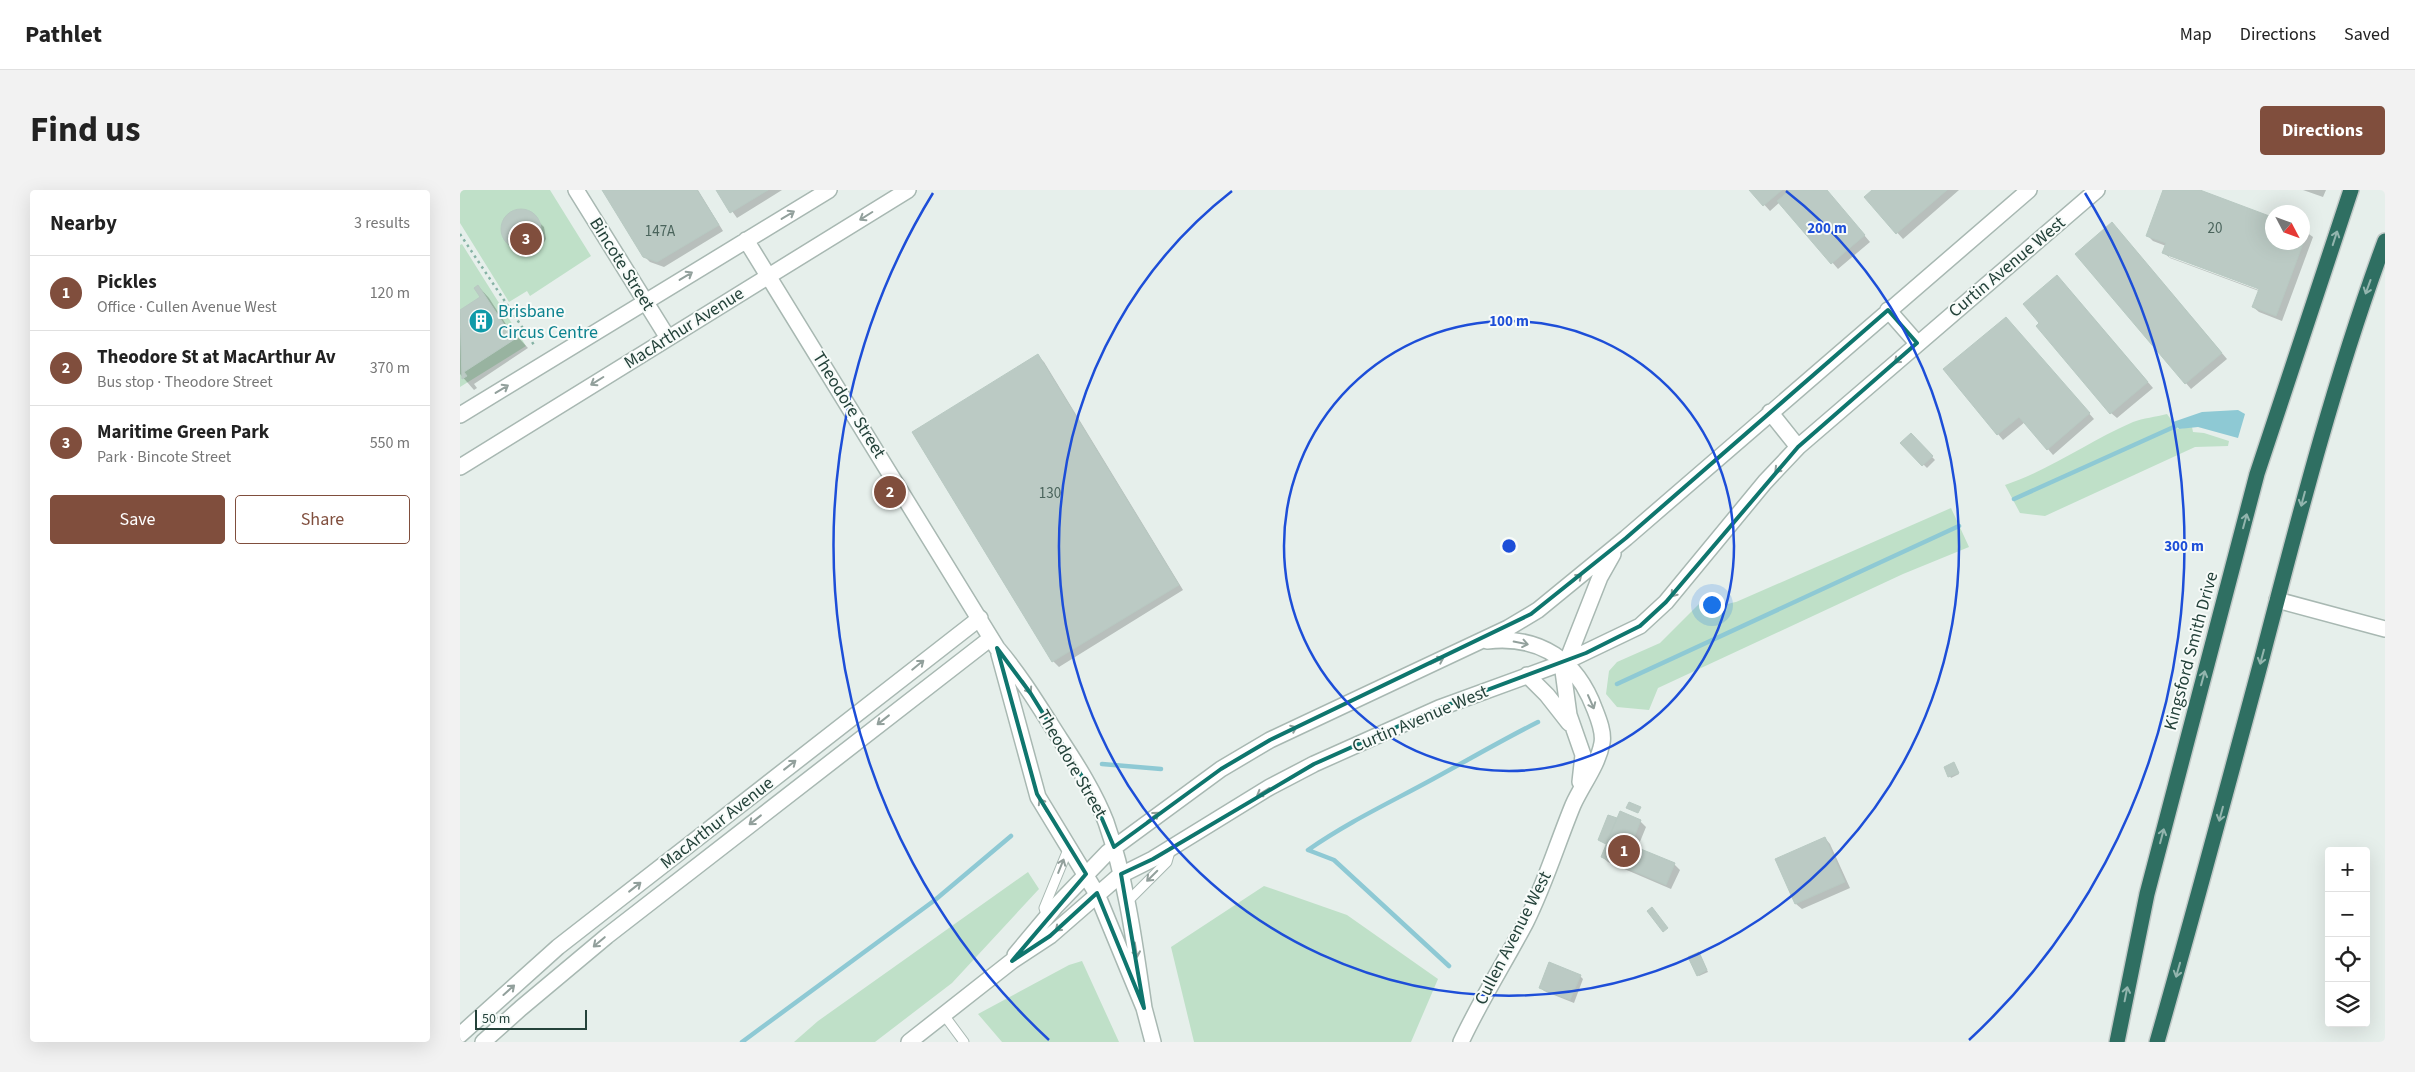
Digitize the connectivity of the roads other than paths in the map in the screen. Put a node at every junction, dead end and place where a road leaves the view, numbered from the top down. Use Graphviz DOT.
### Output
graph roads {
  1 [pos="576,190"];
  2 [pos="829,190"];
  3 [pos="908,190"];
  4 [pos="2029,190"];
  5 [pos="2097,190"];
  6 [pos="2351,190"];
  7 [pos="746,240"];
  8 [pos="2385,241"];
  9 [pos="769,275"];
  10 [pos="645,301"];
  11 [pos="1888,310"];
  12 [pos="668,338"];
  13 [pos="1917,343"];
  14 [pos="1770,412"];
  15 [pos="460,415"];
  16 [pos="1798,447"];
  17 [pos="460,466"];
  18 [pos="1626,538"];
  19 [pos="2277,600"];
  20 [pos="980,618"];
  21 [pos="2385,629"];
  22 [pos="994,643"];
  23 [pos="1473,644"];
  24 [pos="1565,662"];
  25 [pos="1527,675"];
  26 [pos="1576,738"];
  27 [pos="1573,805"];
  28 [pos="1069,846"];
  29 [pos="1114,847"];
  30 [pos="1171,848"];
  31 [pos="1086,874"];
  32 [pos="1121,874"];
  33 [pos="1097,894"];
  34 [pos="1127,902"];
  35 [pos="1047,918"];
  36 [pos="1012,961"];
  37 [pos="1144,1008"];
  38 [pos="944,1015"];
  39 [pos="460,1034"];
  40 [pos="483,1042"];
  41 [pos="909,1042"];
  42 [pos="964,1042"];
  43 [pos="1153,1042"];
  44 [pos="1461,1042"];
  45 [pos="2117,1042"];
  46 [pos="2157,1042"];
  1 -- 10 [label="street, Bincote Street"];
  7 -- 2 [label="street, one-way"];
  3 -- 9 [label="street, MacArthur Avenue, one-way"];
  4 -- 11 [label="street, Curtin Avenue West"];
  5 -- 13 [label="street, Curtin Avenue West"];
  45 -- 6 [label="highway, Kingsford Smith Drive, one-way"];
  7 -- 9 [label="street, Theodore Street"];
  10 -- 7 [label="street, one-way"];
  8 -- 19 [label="highway, one-way"];
  9 -- 12 [label="street, MacArthur Avenue"];
  9 -- 20 [label="street, Theodore Street"];
  10 -- 12 [label="street, Bincote Street"];
  15 -- 10 [label="street, one-way"];
  11 -- 13 [label="street"];
  11 -- 14 [label="street, Curtin Avenue West"];
  12 -- 17 [label="street, MacArthur Avenue, one-way"];
  13 -- 16 [label="street, Curtin Avenue West, one-way"];
  14 -- 16 [label="street"];
  14 -- 18 [label="street, Curtin Avenue West"];
  16 -- 24 [label="street, Curtin Avenue West, one-way"];
  23 -- 18 [label="street, Curtin Avenue West, one-way"];
  18 -- 24 [label="street, Cullen Avenue West"];
  19 -- 21 [label="street"];
  19 -- 46 [label="highway, one-way"];
  20 -- 22 [label="street, Theodore Street"];
  39 -- 20 [label="street, MacArthur Avenue, one-way"];
  28 -- 22 [label="street, Theodore Street, one-way"];
  22 -- 29 [label="street, Theodore Street, one-way"];
  22 -- 40 [label="street, MacArthur Avenue, one-way"];
  23 -- 24 [label="street, Cullen Avenue West, one-way"];
  29 -- 23 [label="street, Curtin Avenue West, one-way"];
  24 -- 25 [label="street, Curtin Avenue West"];
  24 -- 26 [label="street, Cullen Avenue West"];
  24 -- 27 [label="street, Cullen Avenue West, one-way"];
  25 -- 26 [label="street"];
  25 -- 30 [label="street, Curtin Avenue West, one-way"];
  26 -- 27 [label="street, Cullen Avenue West"];
  27 -- 44 [label="street, Cullen Avenue West"];
  28 -- 31 [label="street, Theodore Street"];
  35 -- 28 [label="lane, one-way"];
  29 -- 31 [label="street, Curtin Avenue West"];
  29 -- 32 [label="street, Theodore Street"];
  30 -- 32 [label="street, Curtin Avenue West"];
  30 -- 34 [label="lane, one-way"];
  31 -- 33 [label="street, Theodore Street"];
  31 -- 35 [label="street, Curtin Avenue West"];
  32 -- 33 [label="street, Curtin Avenue West"];
  32 -- 34 [label="street, Theodore Street"];
  33 -- 36 [label="street, Curtin Avenue West, one-way"];
  33 -- 37 [label="street, Theodore Street"];
  34 -- 37 [label="street, Theodore Street, one-way"];
  35 -- 36 [label="street, Curtin Avenue West"];
  36 -- 38 [label="street, Curtin Avenue West"];
  37 -- 43 [label="street, Theodore Street"];
  38 -- 41 [label="street, Curtin Avenue West"];
  38 -- 42 [label="lane"];
}
